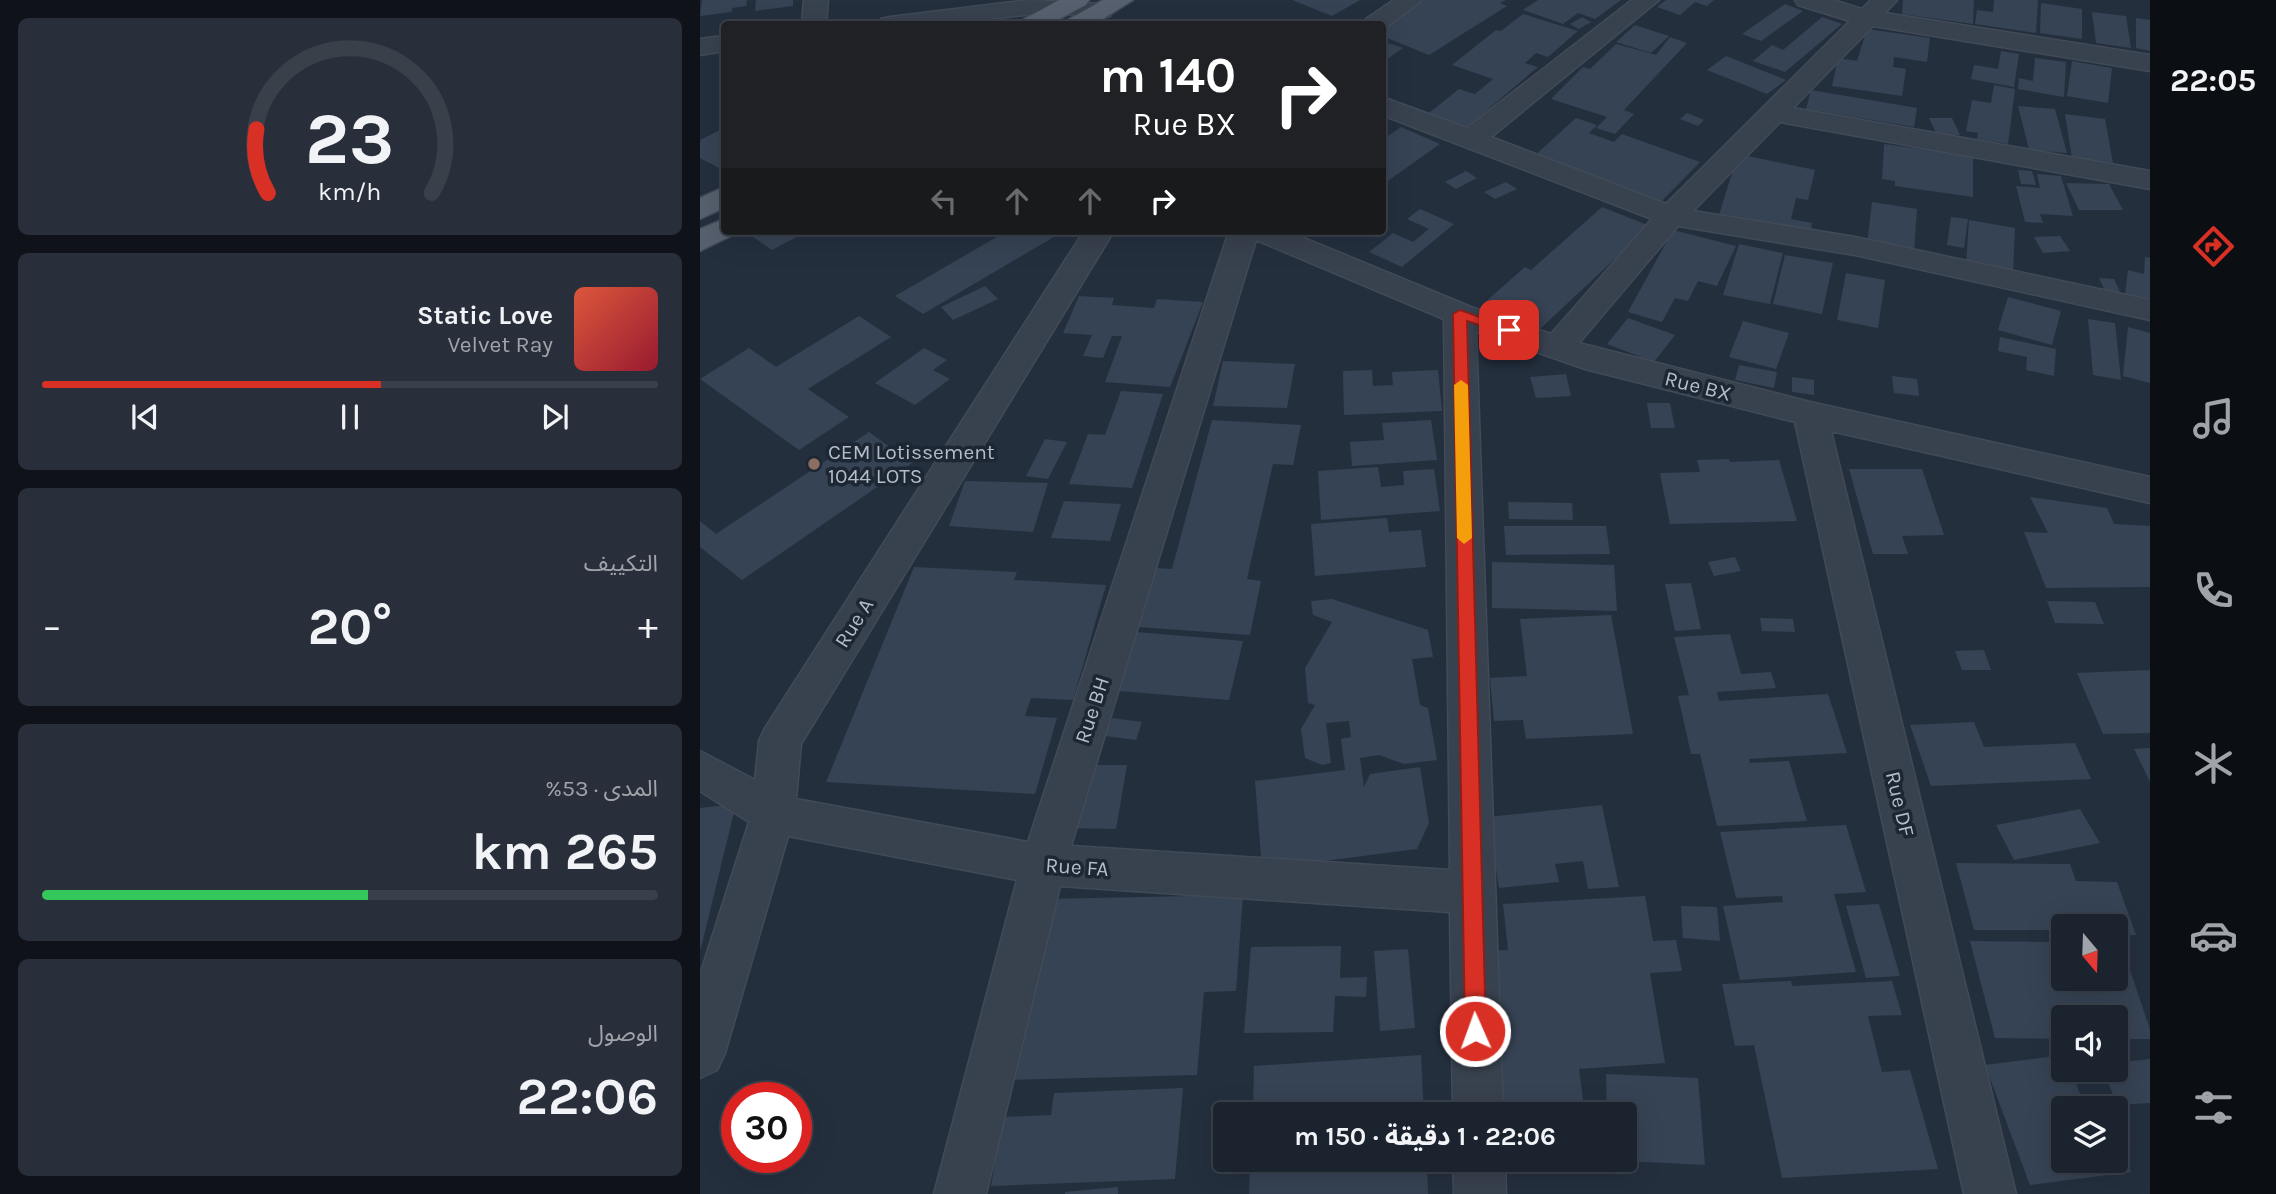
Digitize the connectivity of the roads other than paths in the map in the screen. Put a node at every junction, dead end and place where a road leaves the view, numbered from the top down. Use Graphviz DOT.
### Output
graph roads {
  1 [pos="816,0"];
  2 [pos="1410,0"];
  3 [pos="1647,0"];
  4 [pos="1807,0"];
  5 [pos="1111,6"];
  6 [pos="1876,9"];
  7 [pos="1074,10"];
  8 [pos="814,21"];
  9 [pos="914,21"];
  10 [pos="1042,21"];
  11 [pos="1379,21"];
  12 [pos="721,44"];
  13 [pos="700,47"];
  14 [pos="2150,62"];
  15 [pos="1386,107"];
  16 [pos="1776,113"];
  17 [pos="1471,139"];
  18 [pos="2150,180"];
  19 [pos="721,198"];
  20 [pos="700,210"];
  21 [pos="1671,216"];
  22 [pos="721,230"];
  23 [pos="1096,235"];
  24 [pos="1243,235"];
  25 [pos="1271,235"];
  26 [pos="700,242"];
  27 [pos="2150,310"];
  28 [pos="1460,314"];
  29 [pos="1558,347"];
  30 [pos="1810,414"];
  31 [pos="2150,490"];
  32 [pos="700,769"];
  33 [pos="773,814"];
  34 [pos="1043,865"];
  35 [pos="1471,892"];
  36 [pos="700,1053"];
  37 [pos="1478,1102"];
  38 [pos="1479,1172"];
  39 [pos="960,1194"];
  40 [pos="1480,1194"];
  41 [pos="1990,1194"];
  1 -- 8 [label="street"];
  2 -- 11 [label="street"];
  3 -- 17 [label="street"];
  4 -- 6 [label="street"];
  5 -- 7 [label="street"];
  6 -- 14 [label="street"];
  6 -- 16 [label="street"];
  7 -- 9 [label="street"];
  7 -- 10 [label="main road"];
  12 -- 13 [label="street"];
  15 -- 17 [label="street"];
  16 -- 18 [label="street"];
  16 -- 21 [label="street"];
  17 -- 21 [label="street"];
  19 -- 20 [label="main road"];
  21 -- 27 [label="street"];
  21 -- 29 [label="street"];
  22 -- 26 [label="main road"];
  23 -- 33 [label="street, Rue A"];
  24 -- 34 [label="street, Rue BH"];
  25 -- 28 [label="street, Rue BX"];
  28 -- 29 [label="street, Rue BX"];
  28 -- 35 [label="street"];
  29 -- 30 [label="street, Rue BX"];
  30 -- 31 [label="street, Rue BX"];
  30 -- 41 [label="street, Rue DF"];
  32 -- 33 [label="street, Rue FA"];
  33 -- 34 [label="street, Rue FA"];
  33 -- 36 [label="street, Rue A"];
  34 -- 35 [label="street, Rue FA"];
  34 -- 39 [label="street, Rue BH"];
  35 -- 37 [label="street"];
  38 -- 40 [label="street"];
}
